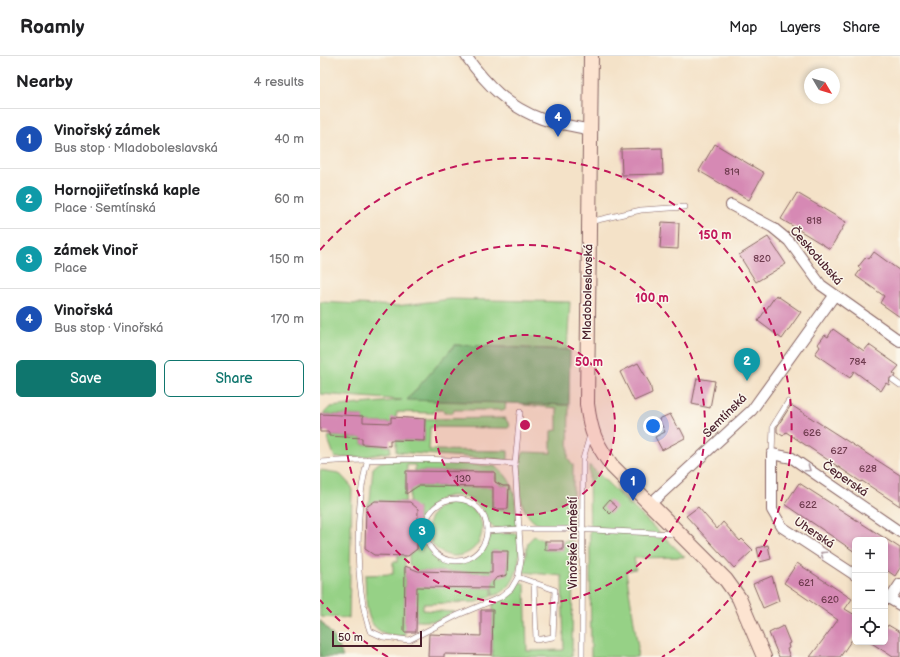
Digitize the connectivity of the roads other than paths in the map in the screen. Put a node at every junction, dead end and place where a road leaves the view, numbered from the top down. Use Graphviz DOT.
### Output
graph roads {
  1 [pos="466,56"];
  2 [pos="591,56"];
  3 [pos="590,130"];
  4 [pos="731,205"];
  5 [pos="685,207"];
  6 [pos="589,222"];
  7 [pos="834,296"];
  8 [pos="900,341"];
  9 [pos="893,380"];
  10 [pos="900,385"];
  11 [pos="788,402"];
  12 [pos="520,412"];
  13 [pos="592,431"];
  14 [pos="772,454"];
  15 [pos="368,459"];
  16 [pos="320,462"];
  17 [pos="515,464"];
  18 [pos="650,504"];
  19 [pos="519,528"];
  20 [pos="584,530"];
  21 [pos="487,531"];
  22 [pos="900,532"];
  23 [pos="680,535"];
  24 [pos="852,574"];
  25 [pos="518,577"];
  26 [pos="534,582"];
  27 [pos="900,584"];
  28 [pos="888,597"];
  29 [pos="900,605"];
  30 [pos="582,657"];
  31 [pos="764,657"];
  1 -- 3 [label="street"];
  2 -- 3 [label="main road, Mladoboleslavská"];
  3 -- 6 [label="main road, Mladoboleslavská"];
  4 -- 7 [label="street, Českodubská"];
  5 -- 6 [label="lane"];
  6 -- 13 [label="main road, Mladoboleslavská"];
  7 -- 8 [label="street, Českodubská"];
  7 -- 18 [label="street, Semtínská"];
  9 -- 10 [label="lane"];
  11 -- 14 [label="lane"];
  12 -- 17 [label="lane"];
  13 -- 18 [label="main road, Mladoboleslavská"];
  13 -- 20 [label="lane, Vinořské náměstí"];
  14 -- 22 [label="street, Čeperská, one-way"];
  24 -- 14 [label="street, Uherská, one-way"];
  15 -- 16 [label="lane"];
  15 -- 17 [label="lane"];
  15 -- 25 [label="lane"];
  17 -- 19 [label="lane"];
  18 -- 23 [label="main road, Mladoboleslavská"];
  19 -- 20 [label="lane"];
  19 -- 21 [label="lane"];
  19 -- 25 [label="lane"];
  20 -- 23 [label="lane"];
  20 -- 30 [label="lane, Vinořské náměstí"];
  21 -- 21 [label="lane"];
  23 -- 31 [label="main road, Mladoboleslavská"];
  25 -- 26 [label="lane"];
  26 -- 26 [label="lane"];
  27 -- 28 [label="street"];
  28 -- 29 [label="street"];
}
